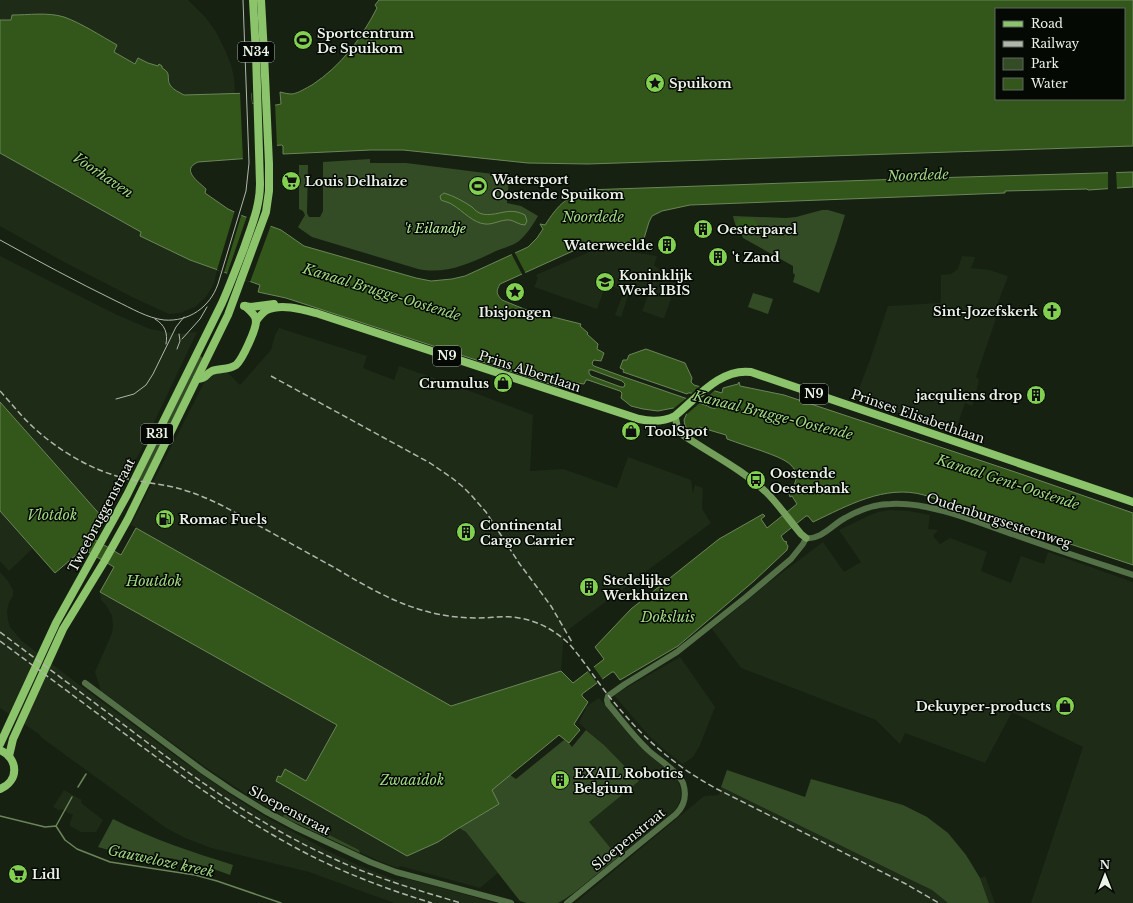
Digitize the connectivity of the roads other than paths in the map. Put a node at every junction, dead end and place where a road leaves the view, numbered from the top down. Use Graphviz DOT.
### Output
graph roads {
  1 [pos="253,0"];
  2 [pos="261,0"];
  3 [pos="222,303"];
  4 [pos="233,304"];
  5 [pos="245,306"];
  6 [pos="287,307"];
  7 [pos="256,321"];
  8 [pos="207,332"];
  9 [pos="207,358"];
  10 [pos="225,369"];
  11 [pos="197,379"];
  12 [pos="700,395"];
  13 [pos="677,414"];
  14 [pos="1133,502"];
  15 [pos="806,538"];
  16 [pos="1133,575"];
  17 [pos="85,683"];
  18 [pos="0,744"];
  19 [pos="0,750"];
  20 [pos="9,756"];
  21 [pos="0,789"];
  22 [pos="512,903"];
  23 [pos="567,903"];
  1 -- 3 [label="main road, Tweebruggenstraat / N34"];
  2 -- 4 [label="main road, Tweebruggenstraat / N34"];
  3 -- 4 [label="main road, Prins Albertlaan"];
  3 -- 8 [label="main road, Tweebruggenstraat / R31"];
  4 -- 5 [label="main road, Prins Albertlaan"];
  4 -- 9 [label="main road, Tweebruggenstraat / R31"];
  5 -- 6 [label="main road, Prins Albertlaan / N9"];
  5 -- 7 [label="main road"];
  6 -- 7 [label="main road, Prins Albertlaan / N9"];
  6 -- 13 [label="main road, Prins Albertlaan / N9"];
  7 -- 10 [label="main road"];
  8 -- 9 [label="main road"];
  8 -- 18 [label="main road, Tweebruggenstraat / R31"];
  9 -- 10 [label="main road"];
  9 -- 11 [label="main road, Tweebruggenstraat / R31"];
  10 -- 11 [label="main road"];
  11 -- 20 [label="main road, Tweebruggenstraat / R31"];
  12 -- 13 [label="main road, Prins Albertlaan / N9"];
  12 -- 14 [label="main road, Prinses Elisabethlaan / N9"];
  13 -- 15 [label="main road"];
  15 -- 16 [label="street, Oudenburgsesteenweg"];
  15 -- 23 [label="street, Sloepenstraat"];
  17 -- 22 [label="street, Sloepenstraat"];
  19 -- 20 [label="main road"];
  20 -- 21 [label="main road, R31"];
}
